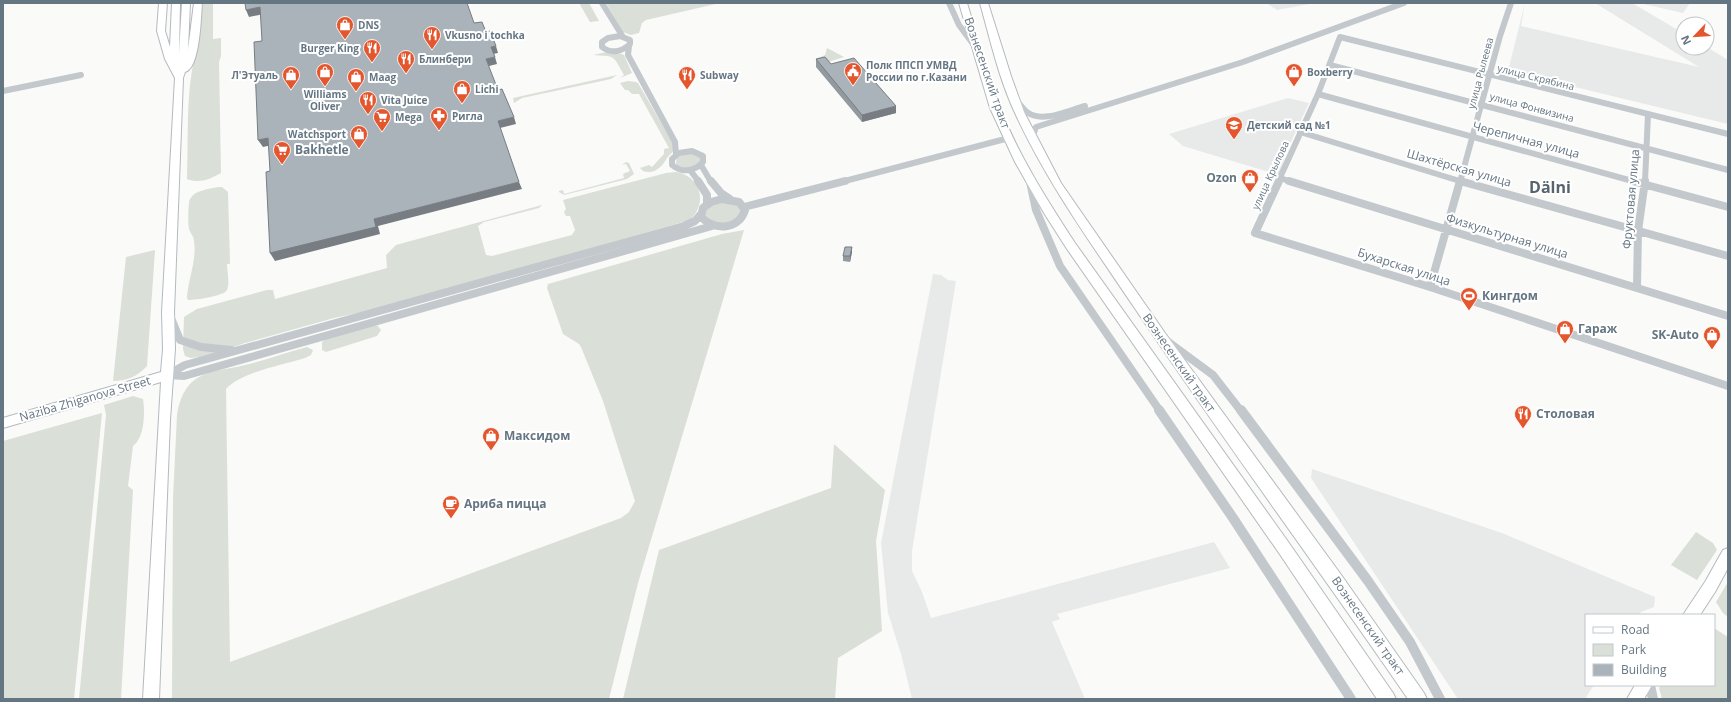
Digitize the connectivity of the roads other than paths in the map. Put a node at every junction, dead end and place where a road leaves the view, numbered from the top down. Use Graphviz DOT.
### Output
graph roads {
  1 [pos="163,3"];
  2 [pos="176,3"];
  3 [pos="186,3"];
  4 [pos="198,3"];
  5 [pos="602,3"];
  6 [pos="949,3"];
  7 [pos="963,3"];
  8 [pos="984,3"];
  9 [pos="1404,3"];
  10 [pos="1511,3"];
  11 [pos="616,26"];
  12 [pos="624,37"];
  13 [pos="1340,37"];
  14 [pos="608,38"];
  15 [pos="629,46"];
  16 [pos="977,49"];
  17 [pos="617,51"];
  18 [pos="628,55"];
  19 [pos="1330,65"];
  20 [pos="1490,74"];
  21 [pos="81,75"];
  22 [pos="178,78"];
  23 [pos="3,91"];
  24 [pos="1138,94"];
  25 [pos="1318,94"];
  26 [pos="1013,95"];
  27 [pos="1482,105"];
  28 [pos="1648,114"];
  29 [pos="1300,132"];
  30 [pos="1728,134"];
  31 [pos="1473,137"];
  32 [pos="1009,138"];
  33 [pos="1032,138"];
  34 [pos="675,142"];
  35 [pos="1647,148"];
  36 [pos="692,151"];
  37 [pos="676,154"];
  38 [pos="701,165"];
  39 [pos="690,170"];
  40 [pos="1728,170"];
  41 [pos="1280,178"];
  42 [pos="1029,180"];
  43 [pos="1461,181"];
  44 [pos="1645,184"];
  45 [pos="731,199"];
  46 [pos="706,205"];
  47 [pos="744,207"];
  48 [pos="1728,207"];
  49 [pos="701,214"];
  50 [pos="712,226"];
  51 [pos="1447,230"];
  52 [pos="1638,231"];
  53 [pos="1255,232"];
  54 [pos="1728,256"];
  55 [pos="1430,287"];
  56 [pos="1637,287"];
  57 [pos="168,312"];
  58 [pos="1728,316"];
  59 [pos="1160,336"];
  60 [pos="240,350"];
  61 [pos="167,375"];
  62 [pos="1728,386"];
  63 [pos="3,423"];
  64 [pos="1728,554"];
  65 [pos="1692,614"];
  66 [pos="1643,686"];
  67 [pos="1650,686"];
  68 [pos="151,699"];
  69 [pos="1351,699"];
  70 [pos="1388,699"];
  71 [pos="1418,699"];
  72 [pos="1440,699"];
  73 [pos="1635,699"];
  74 [pos="1654,699"];
  1 -- 22 [label="main road"];
  2 -- 22 [label="main road"];
  3 -- 22 [label="main road"];
  4 -- 22 [label="main road"];
  5 -- 11 [label="street"];
  6 -- 16 [label="street"];
  7 -- 16 [label="main road, Вознесенский тракт"];
  8 -- 26 [label="main road, Вознесенский тракт"];
  9 -- 24 [label="street"];
  10 -- 20 [label="street, улица Рылеева"];
  11 -- 12 [label="street"];
  11 -- 14 [label="street"];
  12 -- 14 [label="street"];
  12 -- 15 [label="street"];
  13 -- 19 [label="street, улица Крылова"];
  13 -- 20 [label="street, улица Скрябина"];
  14 -- 17 [label="street"];
  15 -- 17 [label="street"];
  15 -- 18 [label="street"];
  16 -- 32 [label="main road, Вознесенский тракт"];
  17 -- 18 [label="street"];
  18 -- 34 [label="street"];
  19 -- 25 [label="street, улица Крылова"];
  19 -- 27 [label="street, улица Фонвизина"];
  20 -- 27 [label="street, улица Рылеева"];
  20 -- 28 [label="street, улица Скрябина"];
  21 -- 23 [label="street"];
  22 -- 57 [label="main road"];
  24 -- 26 [label="street"];
  24 -- 33 [label="street"];
  25 -- 29 [label="street, улица Крылова"];
  25 -- 31 [label="street, Черепичная улица"];
  26 -- 33 [label="main road, Вознесенский тракт"];
  27 -- 31 [label="street, улица Рылеева"];
  27 -- 35 [label="street, улица Фонвизина"];
  28 -- 30 [label="street, улица Скрябина"];
  28 -- 35 [label="street, Фруктовая улица"];
  29 -- 41 [label="street, улица Крылова"];
  29 -- 43 [label="street, Шахтёрская улица"];
  31 -- 43 [label="street, улица Рылеева"];
  31 -- 44 [label="street, Черепичная улица"];
  32 -- 42 [label="main road, Вознесенский тракт"];
  32 -- 47 [label="street"];
  33 -- 59 [label="main road, Вознесенский тракт"];
  34 -- 36 [label="street"];
  34 -- 37 [label="street"];
  35 -- 40 [label="street, улица Фонвизина"];
  35 -- 44 [label="street, Фруктовая улица"];
  36 -- 37 [label="street"];
  36 -- 38 [label="street"];
  37 -- 39 [label="street"];
  38 -- 39 [label="street"];
  38 -- 45 [label="street"];
  39 -- 46 [label="street"];
  41 -- 51 [label="street, Физкультурная улица"];
  41 -- 53 [label="street, улица Крылова"];
  42 -- 69 [label="street"];
  42 -- 70 [label="main road, Вознесенский тракт"];
  43 -- 51 [label="street, улица Рылеева"];
  43 -- 52 [label="street, Шахтёрская улица"];
  44 -- 48 [label="street, Черепичная улица"];
  44 -- 52 [label="street, Фруктовая улица"];
  45 -- 46 [label="street"];
  45 -- 47 [label="street"];
  46 -- 49 [label="street"];
  47 -- 50 [label="street"];
  49 -- 50 [label="street"];
  49 -- 60 [label="street"];
  50 -- 61 [label="street"];
  51 -- 55 [label="street, улица Рылеева"];
  51 -- 56 [label="street, Физкультурная улица"];
  52 -- 54 [label="street, Шахтёрская улица"];
  52 -- 56 [label="street, Фруктовая улица"];
  53 -- 55 [label="street, Бухарская улица"];
  55 -- 62 [label="street, Бухарская улица"];
  56 -- 58 [label="street, Физкультурная улица"];
  57 -- 60 [label="street"];
  57 -- 61 [label="main road"];
  59 -- 71 [label="main road, Вознесенский тракт"];
  59 -- 72 [label="street"];
  60 -- 61 [label="street"];
  61 -- 63 [label="main road, Naziba Zhiganova Street"];
  61 -- 68 [label="main road"];
  64 -- 65 [label="main road"];
  66 -- 73 [label="main road"];
  67 -- 74 [label="street"];
}
